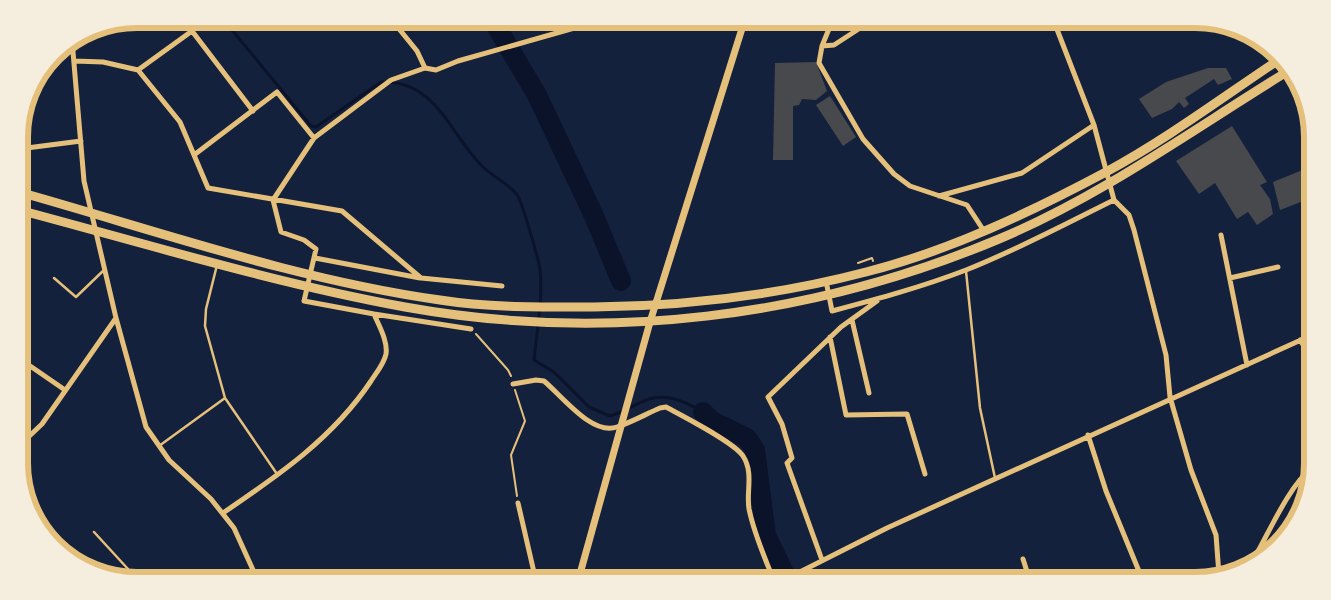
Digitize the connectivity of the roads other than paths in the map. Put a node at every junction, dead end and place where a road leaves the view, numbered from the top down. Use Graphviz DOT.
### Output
graph roads {
  1 [pos="398,28"];
  2 [pos="574,28"];
  3 [pos="742,28"];
  4 [pos="829,28"];
  5 [pos="860,28"];
  6 [pos="1056,28"];
  7 [pos="822,46"];
  8 [pos="73,49"];
  9 [pos="74,61"];
  10 [pos="1275,62"];
  11 [pos="425,68"];
  12 [pos="138,70"];
  13 [pos="1284,74"];
  14 [pos="253,111"];
  15 [pos="1094,125"];
  16 [pos="314,138"];
  17 [pos="81,141"];
  18 [pos="28,148"];
  19 [pos="194,155"];
  20 [pos="1108,171"];
  21 [pos="1110,180"];
  22 [pos="28,195"];
  23 [pos="938,196"];
  24 [pos="274,200"];
  25 [pos="1114,200"];
  26 [pos="28,212"];
  27 [pos="90,212"];
  28 [pos="95,230"];
  29 [pos="984,231"];
  30 [pos="1221,235"];
  31 [pos="315,258"];
  32 [pos="217,264"];
  33 [pos="1278,267"];
  34 [pos="104,270"];
  35 [pos="966,270"];
  36 [pos="311,274"];
  37 [pos="54,278"];
  38 [pos="421,278"];
  39 [pos="1230,278"];
  40 [pos="826,281"];
  41 [pos="308,286"];
  42 [pos="502,286"];
  43 [pos="828,295"];
  44 [pos="882,298"];
  45 [pos="656,305"];
  46 [pos="374,314"];
  47 [pos="116,318"];
  48 [pos="852,320"];
  49 [pos="650,322"];
  50 [pos="471,329"];
  51 [pos="830,337"];
  52 [pos="1304,338"];
  53 [pos="1300,340"];
  54 [pos="1304,346"];
  55 [pos="28,365"];
  56 [pos="1247,365"];
  57 [pos="513,384"];
  58 [pos="65,390"];
  59 [pos="869,393"];
  60 [pos="1170,397"];
  61 [pos="225,398"];
  62 [pos="622,423"];
  63 [pos="1088,435"];
  64 [pos="28,437"];
  65 [pos="158,446"];
  66 [pos="925,474"];
  67 [pos="278,475"];
  68 [pos="1303,477"];
  69 [pos="995,478"];
  70 [pos="518,503"];
  71 [pos="223,513"];
  72 [pos="94,532"];
  73 [pos="1258,552"];
  74 [pos="1023,558"];
  75 [pos="822,560"];
  76 [pos="1220,569"];
  77 [pos="131,572"];
  78 [pos="254,572"];
  79 [pos="534,572"];
  80 [pos="581,572"];
  81 [pos="771,572"];
  82 [pos="798,572"];
  83 [pos="1027,572"];
  84 [pos="1139,572"];
  1 -- 11 [label="street"];
  2 -- 11 [label="street"];
  3 -- 45 [label="street"];
  4 -- 7 [label="street"];
  5 -- 7 [label="street"];
  6 -- 15 [label="street"];
  7 -- 23 [label="street"];
  8 -- 9 [label="street"];
  9 -- 12 [label="street"];
  9 -- 17 [label="street"];
  10 -- 20 [label="main road"];
  11 -- 16 [label="street"];
  12 -- 14 [label="street"];
  12 -- 19 [label="street"];
  13 -- 21 [label="main road"];
  14 -- 16 [label="street"];
  14 -- 19 [label="street"];
  15 -- 20 [label="street"];
  15 -- 23 [label="street"];
  16 -- 24 [label="street"];
  17 -- 18 [label="street"];
  17 -- 27 [label="street"];
  19 -- 24 [label="street"];
  20 -- 21 [label="street"];
  20 -- 29 [label="main road"];
  21 -- 25 [label="street"];
  21 -- 43 [label="main road"];
  22 -- 27 [label="main road"];
  23 -- 29 [label="street"];
  24 -- 31 [label="street"];
  24 -- 38 [label="street"];
  25 -- 35 [label="street"];
  25 -- 60 [label="street"];
  26 -- 28 [label="main road"];
  27 -- 28 [label="street"];
  27 -- 36 [label="main road"];
  28 -- 32 [label="main road"];
  28 -- 34 [label="street"];
  29 -- 40 [label="main road"];
  30 -- 39 [label="street"];
  31 -- 36 [label="street"];
  31 -- 38 [label="street"];
  32 -- 41 [label="main road"];
  32 -- 61 [label="lane"];
  33 -- 39 [label="street"];
  34 -- 37 [label="lane"];
  34 -- 47 [label="street"];
  35 -- 44 [label="street"];
  35 -- 69 [label="lane"];
  36 -- 41 [label="street"];
  36 -- 45 [label="main road"];
  38 -- 42 [label="street"];
  39 -- 56 [label="street"];
  40 -- 43 [label="street"];
  40 -- 45 [label="main road"];
  41 -- 46 [label="street"];
  41 -- 49 [label="main road"];
  43 -- 44 [label="street"];
  43 -- 49 [label="main road"];
  44 -- 48 [label="street"];
  45 -- 49 [label="street"];
  46 -- 50 [label="street"];
  46 -- 67 [label="street"];
  47 -- 58 [label="street"];
  47 -- 65 [label="street"];
  48 -- 51 [label="street"];
  48 -- 59 [label="street"];
  49 -- 62 [label="street"];
  51 -- 66 [label="street"];
  51 -- 75 [label="street"];
  52 -- 53 [label="street"];
  53 -- 54 [label="street"];
  53 -- 56 [label="street"];
  55 -- 58 [label="street"];
  56 -- 60 [label="street"];
  57 -- 62 [label="street"];
  58 -- 64 [label="street"];
  60 -- 63 [label="street"];
  60 -- 76 [label="street"];
  61 -- 65 [label="lane"];
  61 -- 67 [label="lane"];
  62 -- 80 [label="street"];
  62 -- 81 [label="street"];
  63 -- 69 [label="street"];
  63 -- 84 [label="street"];
  65 -- 71 [label="street"];
  67 -- 71 [label="street"];
  68 -- 73 [label="street"];
  69 -- 75 [label="street"];
  70 -- 79 [label="street"];
  71 -- 78 [label="street"];
  72 -- 77 [label="lane"];
  74 -- 83 [label="street"];
  75 -- 82 [label="street"];
}
